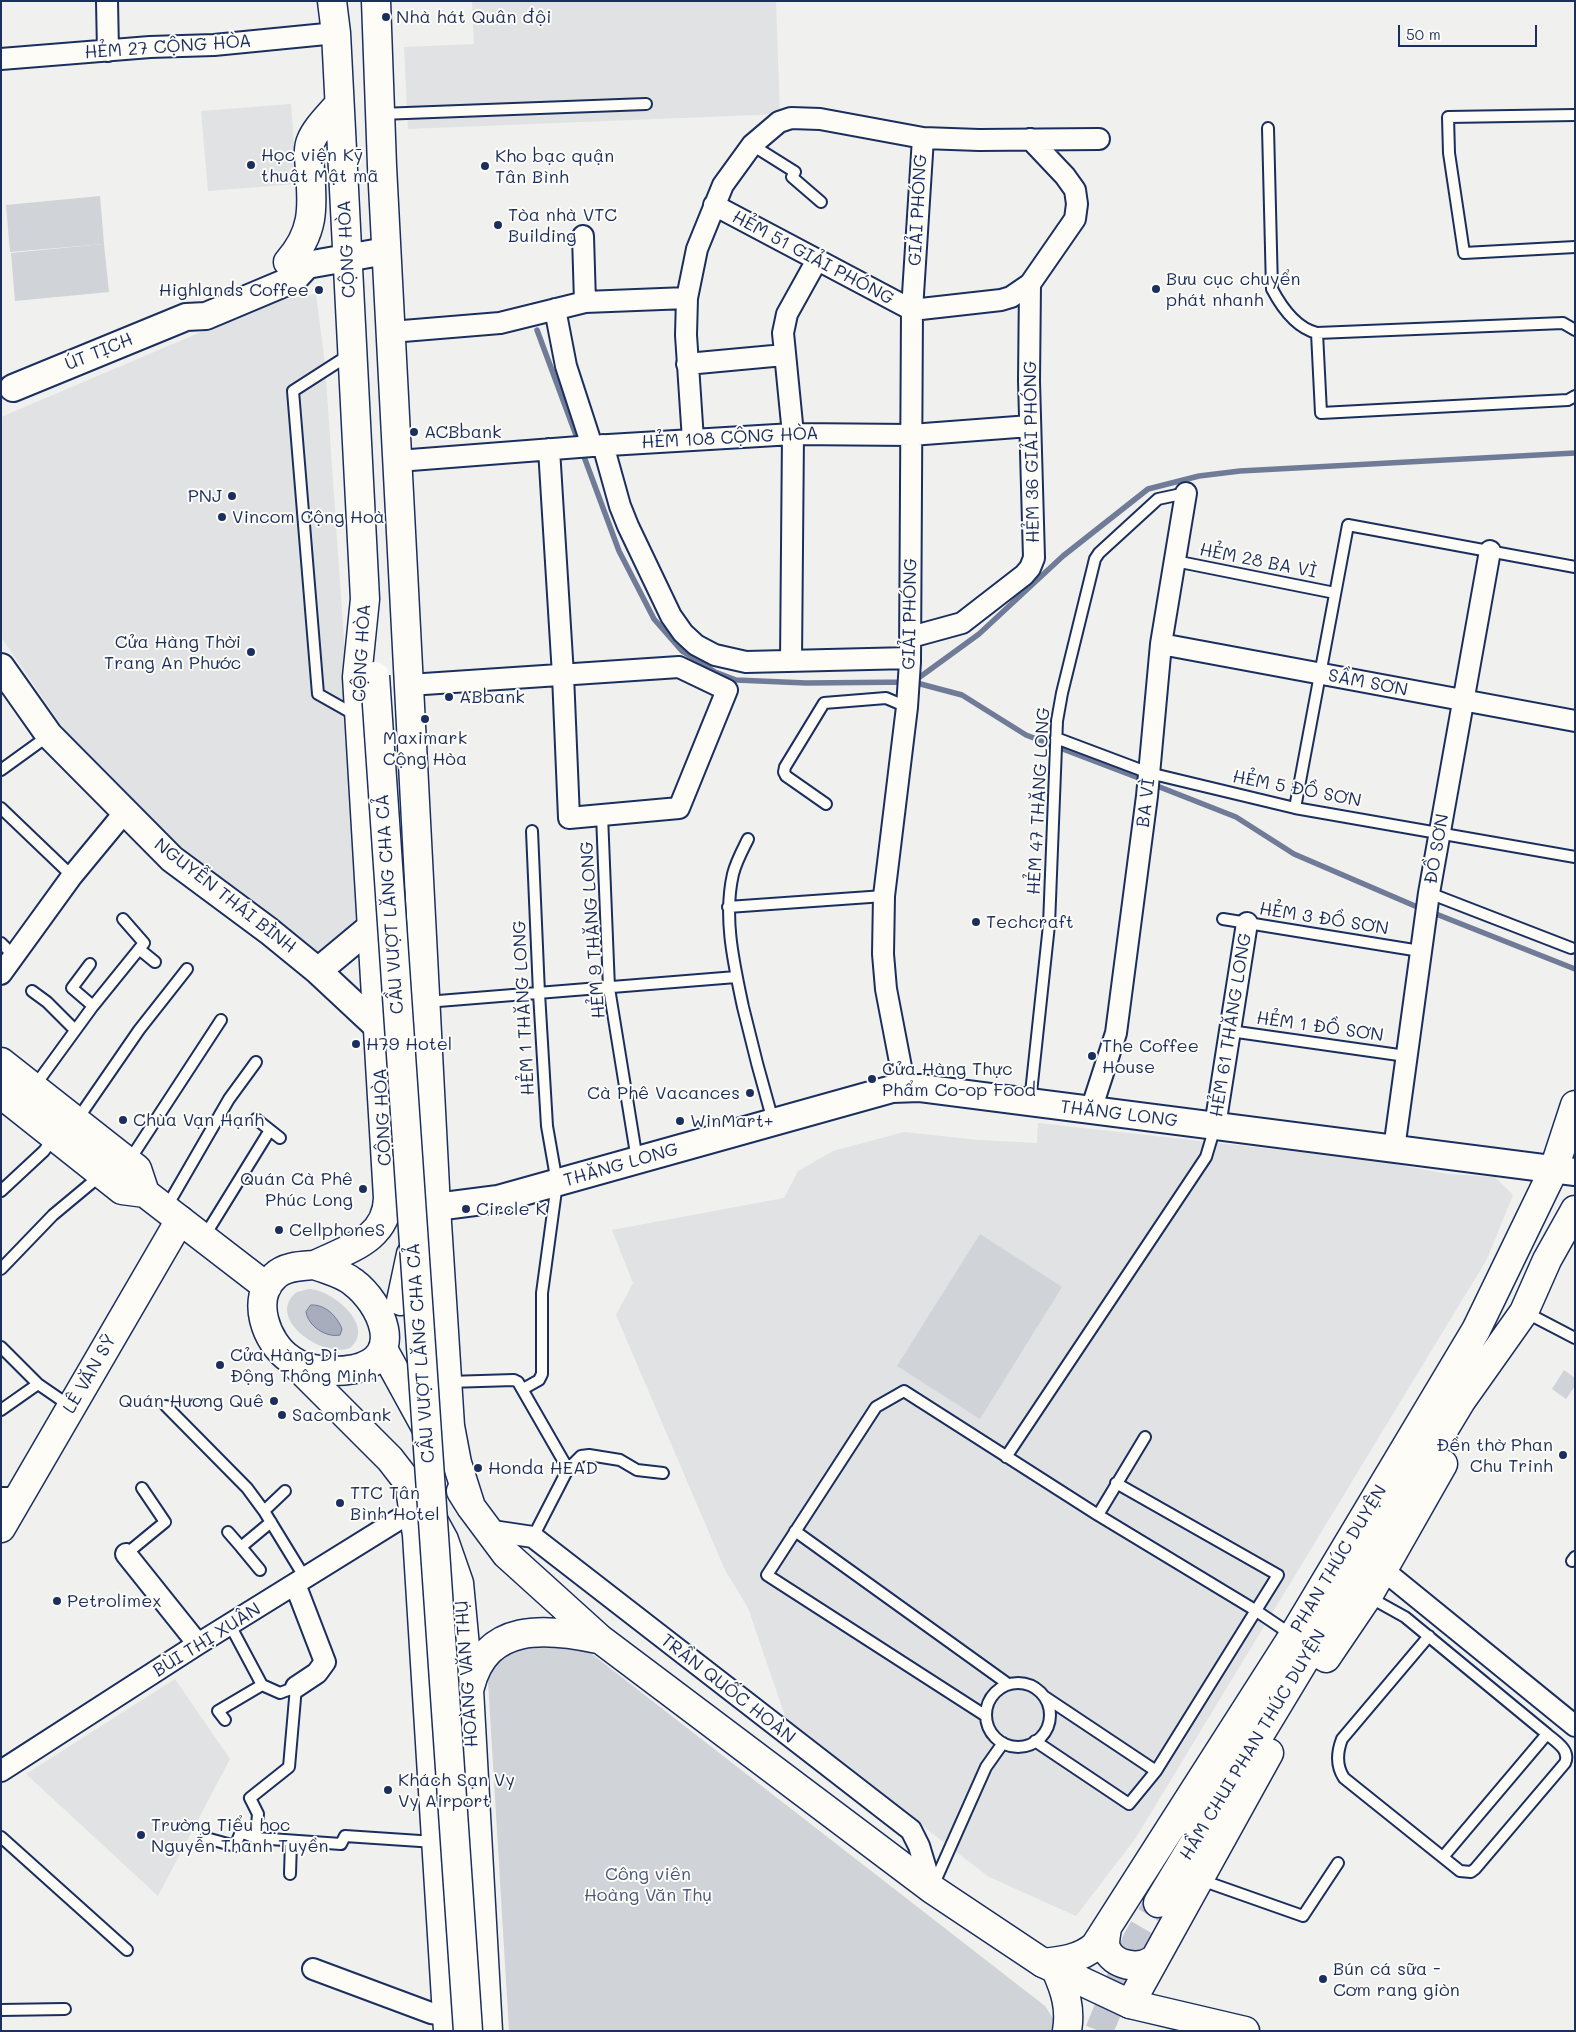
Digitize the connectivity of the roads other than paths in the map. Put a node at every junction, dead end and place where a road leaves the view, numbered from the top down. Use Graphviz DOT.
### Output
graph roads {
  1 [pos="107,1"];
  2 [pos="332,1"];
  3 [pos="376,1"];
  4 [pos="336,32"];
  5 [pos="108,51"];
  6 [pos="1,59"];
  7 [pos="339,104"];
  8 [pos="646,104"];
  9 [pos="379,114"];
  10 [pos="1575,115"];
  11 [pos="1268,128"];
  12 [pos="922,138"];
  13 [pos="1099,138"];
  14 [pos="1030,140"];
  15 [pos="752,145"];
  16 [pos="821,202"];
  17 [pos="714,205"];
  18 [pos="583,236"];
  19 [pos="1575,247"];
  20 [pos="386,251"];
  21 [pos="347,257"];
  22 [pos="817,260"];
  23 [pos="297,263"];
  24 [pos="1030,284"];
  25 [pos="687,298"];
  26 [pos="584,302"];
  27 [pos="555,309"];
  28 [pos="912,310"];
  29 [pos="1575,330"];
  30 [pos="391,332"];
  31 [pos="1317,333"];
  32 [pos="352,353"];
  33 [pos="784,355"];
  34 [pos="686,364"];
  35 [pos="5,391"];
  36 [pos="1575,396"];
  37 [pos="1030,426"];
  38 [pos="793,434"];
  39 [pos="911,435"];
  40 [pos="692,440"];
  41 [pos="598,446"];
  42 [pos="549,449"];
  43 [pos="398,461"];
  44 [pos="1186,493"];
  45 [pos="1490,551"];
  46 [pos="1175,561"];
  47 [pos="1575,567"];
  48 [pos="1335,593"];
  49 [pos="365,599"];
  50 [pos="910,637"];
  51 [pos="1161,644"];
  52 [pos="910,660"];
  53 [pos="791,661"];
  54 [pos="1,667"];
  55 [pos="563,674"];
  56 [pos="1319,674"];
  57 [pos="409,686"];
  58 [pos="1463,700"];
  59 [pos="907,707"];
  60 [pos="360,717"];
  61 [pos="1575,721"];
  62 [pos="49,735"];
  63 [pos="1056,744"];
  64 [pos="1,770"];
  65 [pos="1149,773"];
  66 [pos="826,804"];
  67 [pos="1,808"];
  68 [pos="1295,808"];
  69 [pos="124,813"];
  70 [pos="602,815"];
  71 [pos="532,831"];
  72 [pos="1440,832"];
  73 [pos="748,839"];
  74 [pos="1575,857"];
  75 [pos="72,876"];
  76 [pos="1429,893"];
  77 [pos="884,896"];
  78 [pos="728,907"];
  79 [pos="123,919"];
  80 [pos="1223,919"];
  81 [pos="1247,923"];
  82 [pos="372,926"];
  83 [pos="1571,948"];
  84 [pos="139,949"];
  85 [pos="8,950"];
  86 [pos="1420,951"];
  87 [pos="155,962"];
  88 [pos="90,964"];
  89 [pos="187,969"];
  90 [pos="318,971"];
  91 [pos="1,974"];
  92 [pos="736,977"];
  93 [pos="609,988"];
  94 [pos="32,991"];
  95 [pos="539,993"];
  96 [pos="426,1002"];
  97 [pos="93,1006"];
  98 [pos="220,1020"];
  99 [pos="378,1027"];
  100 [pos="75,1030"];
  101 [pos="1230,1032"];
  102 [pos="1406,1056"];
  103 [pos="1,1062"];
  104 [pos="256,1062"];
  105 [pos="34,1087"];
  106 [pos="905,1088"];
  107 [pos="1,1094"];
  108 [pos="1030,1102"];
  109 [pos="1575,1105"];
  110 [pos="1092,1110"];
  111 [pos="256,1119"];
  112 [pos="76,1121"];
  113 [pos="773,1122"];
  114 [pos="1215,1126"];
  115 [pos="270,1130"];
  116 [pos="54,1137"];
  117 [pos="280,1138"];
  118 [pos="434,1148"];
  119 [pos="1394,1149"];
  120 [pos="637,1161"];
  121 [pos="128,1162"];
  122 [pos="1564,1170"];
  123 [pos="101,1174"];
  124 [pos="556,1183"];
  125 [pos="1,1191"];
  126 [pos="164,1208"];
  127 [pos="436,1208"];
  128 [pos="1575,1210"];
  129 [pos="203,1238"];
  130 [pos="440,1260"];
  131 [pos="315,1265"];
  132 [pos="1,1269"];
  133 [pos="267,1287"];
  134 [pos="392,1310"];
  135 [pos="1524,1312"];
  136 [pos="1575,1338"];
  137 [pos="1,1347"];
  138 [pos="383,1349"];
  139 [pos="1491,1358"];
  140 [pos="290,1359"];
  141 [pos="447,1382"];
  142 [pos="38,1384"];
  143 [pos="523,1389"];
  144 [pos="71,1406"];
  145 [pos="166,1406"];
  146 [pos="1,1410"];
  147 [pos="1145,1437"];
  148 [pos="1006,1456"];
  149 [pos="568,1469"];
  150 [pos="663,1473"];
  151 [pos="407,1481"];
  152 [pos="1116,1483"];
  153 [pos="142,1488"];
  154 [pos="286,1491"];
  155 [pos="11,1493"];
  156 [pos="470,1507"];
  157 [pos="414,1510"];
  158 [pos="264,1511"];
  159 [pos="1098,1515"];
  160 [pos="271,1522"];
  161 [pos="1,1528"];
  162 [pos="486,1530"];
  163 [pos="795,1531"];
  164 [pos="228,1532"];
  165 [pos="533,1537"];
  166 [pos="241,1547"];
  167 [pos="126,1554"];
  168 [pos="1382,1569"];
  169 [pos="260,1570"];
  170 [pos="300,1581"];
  171 [pos="1368,1596"];
  172 [pos="1255,1610"];
  173 [pos="230,1626"];
  174 [pos="1293,1636"];
  175 [pos="1429,1636"];
  176 [pos="600,1640"];
  177 [pos="198,1644"];
  178 [pos="1008,1684"];
  179 [pos="262,1685"];
  180 [pos="296,1687"];
  181 [pos="469,1689"];
  182 [pos="1044,1697"];
  183 [pos="986,1716"];
  184 [pos="224,1720"];
  185 [pos="1575,1726"];
  186 [pos="1546,1734"];
  187 [pos="1035,1741"];
  188 [pos="1003,1743"];
  189 [pos="1,1771"];
  190 [pos="1156,1771"];
  191 [pos="1,1837"];
  192 [pos="206,1838"];
  193 [pos="256,1838"];
  194 [pos="291,1841"];
  195 [pos="436,1842"];
  196 [pos="1443,1857"];
  197 [pos="1338,1863"];
  198 [pos="290,1874"];
  199 [pos="1200,1880"];
  200 [pos="932,1890"];
  201 [pos="1158,1902"];
  202 [pos="1107,1928"];
  203 [pos="127,1950"];
  204 [pos="1153,1960"];
  205 [pos="1050,1966"];
  206 [pos="313,1969"];
  207 [pos="1130,2004"];
  208 [pos="65,2009"];
  209 [pos="1,2010"];
  210 [pos="454,2025"];
  211 [pos="488,2031"];
  212 [pos="1068,2031"];
  213 [pos="1245,2031"];
  1 -- 5 [label="street"];
  2 -- 4 [label="main road, CỘNG HÒA"];
  3 -- 9 [label="main road"];
  4 -- 5 [label="street, HẺM 27 CỘNG HÒA"];
  4 -- 7 [label="main road, CỘNG HÒA"];
  5 -- 6 [label="street, HẺM 27 CỘNG HÒA"];
  7 -- 21 [label="main road, CỘNG HÒA"];
  7 -- 23 [label="main road"];
  8 -- 9 [label="lane"];
  9 -- 20 [label="main road"];
  10 -- 19 [label="lane"];
  11 -- 31 [label="lane"];
  12 -- 14 [label="street, HẺM 51 GIẢI PHÓNG"];
  12 -- 15 [label="street, HẺM 51 GIẢI PHÓNG"];
  12 -- 28 [label="street, GIẢI PHÓNG"];
  13 -- 14 [label="street, HẺM 51 GIẢI PHÓNG"];
  14 -- 24 [label="street"];
  15 -- 16 [label="lane"];
  15 -- 17 [label="street, HẺM 51 GIẢI PHÓNG"];
  17 -- 22 [label="street, HẺM 51 GIẢI PHÓNG"];
  17 -- 25 [label="street, HẺM 51 GIẢI PHÓNG"];
  18 -- 26 [label="street"];
  20 -- 21 [label="street, ÚT TỊCH"];
  20 -- 30 [label="main road"];
  21 -- 23 [label="street, ÚT TỊCH"];
  21 -- 32 [label="main road, CỘNG HÒA"];
  22 -- 28 [label="street, HẺM 51 GIẢI PHÓNG"];
  22 -- 33 [label="street"];
  23 -- 35 [label="street, ÚT TỊCH"];
  24 -- 28 [label="street"];
  24 -- 37 [label="street, HẺM 36 GIẢI PHÓNG"];
  25 -- 26 [label="street"];
  25 -- 34 [label="street, HẺM 51 GIẢI PHÓNG"];
  26 -- 27 [label="street"];
  27 -- 30 [label="street"];
  27 -- 41 [label="street"];
  28 -- 39 [label="street, GIẢI PHÓNG"];
  29 -- 31 [label="lane"];
  30 -- 43 [label="main road"];
  31 -- 36 [label="lane"];
  32 -- 49 [label="main road, CỘNG HÒA"];
  32 -- 60 [label="lane"];
  33 -- 34 [label="street"];
  33 -- 38 [label="street"];
  34 -- 40 [label="street, HẺM 51 GIẢI PHÓNG"];
  37 -- 39 [label="street, HẺM 108 CỘNG HÒA"];
  37 -- 50 [label="street, HẺM 36 GIẢI PHÓNG"];
  38 -- 39 [label="street, HẺM 108 CỘNG HÒA"];
  38 -- 40 [label="street, HẺM 108 CỘNG HÒA"];
  38 -- 53 [label="street"];
  39 -- 50 [label="street, GIẢI PHÓNG"];
  40 -- 41 [label="street, HẺM 108 CỘNG HÒA"];
  41 -- 42 [label="street, HẺM 108 CỘNG HÒA"];
  41 -- 53 [label="street"];
  42 -- 43 [label="street, HẺM 108 CỘNG HÒA"];
  42 -- 55 [label="street"];
  43 -- 57 [label="main road"];
  44 -- 46 [label="street, BA VÌ"];
  44 -- 63 [label="lane, HẺM 47 THĂNG LONG"];
  45 -- 47 [label="lane"];
  45 -- 48 [label="lane"];
  45 -- 58 [label="street, ĐỒ SƠN"];
  46 -- 48 [label="lane, HẺM 28 BA VÌ"];
  46 -- 51 [label="street, BA VÌ"];
  48 -- 56 [label="lane"];
  49 -- 60 [label="main road, CỘNG HÒA"];
  49 -- 210 [label="main road, CẦU VƯỢT LĂNG CHA CẢ, bridge"];
  50 -- 52 [label="street, GIẢI PHÓNG"];
  51 -- 56 [label="street, SẦM SƠN"];
  51 -- 65 [label="street, BA VÌ"];
  52 -- 53 [label="street"];
  52 -- 59 [label="street, GIẢI PHÓNG"];
  54 -- 62 [label="street, NGUYỄN THÁI BÌNH"];
  55 -- 57 [label="street"];
  55 -- 70 [label="street"];
  55 -- 70 [label="street"];
  56 -- 58 [label="street, SẦM SƠN"];
  56 -- 68 [label="lane"];
  57 -- 96 [label="main road"];
  58 -- 61 [label="street, SẦM SƠN"];
  58 -- 72 [label="street, ĐỒ SƠN"];
  59 -- 66 [label="lane"];
  59 -- 77 [label="street, GIẢI PHÓNG"];
  60 -- 82 [label="main road, CỘNG HÒA"];
  62 -- 64 [label="lane"];
  62 -- 69 [label="street, NGUYỄN THÁI BÌNH"];
  63 -- 65 [label="lane, HẺM 5 ĐỒ SƠN"];
  63 -- 108 [label="lane, HẺM 47 THĂNG LONG"];
  65 -- 68 [label="lane, HẺM 5 ĐỒ SƠN"];
  65 -- 110 [label="street, BA VÌ"];
  67 -- 75 [label="lane"];
  68 -- 72 [label="lane, HẺM 5 ĐỒ SƠN"];
  69 -- 75 [label="street"];
  69 -- 90 [label="street, NGUYỄN THÁI BÌNH"];
  70 -- 93 [label="lane, HẺM 9 THĂNG LONG"];
  71 -- 95 [label="lane, HẺM 1 THĂNG LONG"];
  72 -- 74 [label="lane, HẺM 5 ĐỒ SƠN"];
  72 -- 76 [label="street, ĐỒ SƠN"];
  73 -- 78 [label="lane"];
  75 -- 85 [label="street"];
  76 -- 83 [label="lane"];
  76 -- 86 [label="street, ĐỒ SƠN"];
  77 -- 78 [label="lane"];
  77 -- 106 [label="street, GIẢI PHÓNG"];
  78 -- 92 [label="lane"];
  79 -- 84 [label="lane"];
  80 -- 81 [label="lane, HẺM 3 ĐỒ SƠN"];
  81 -- 86 [label="lane, HẺM 3 ĐỒ SƠN"];
  81 -- 101 [label="street, HẺM 61 THĂNG LONG"];
  82 -- 90 [label="street"];
  82 -- 99 [label="main road, CỘNG HÒA"];
  84 -- 87 [label="lane"];
  84 -- 97 [label="lane"];
  85 -- 91 [label="street"];
  86 -- 102 [label="street, ĐỒ SƠN"];
  88 -- 97 [label="lane"];
  89 -- 112 [label="lane"];
  90 -- 99 [label="street, NGUYỄN THÁI BÌNH"];
  92 -- 93 [label="lane"];
  92 -- 113 [label="lane"];
  93 -- 95 [label="lane"];
  93 -- 120 [label="lane, HẺM 9 THĂNG LONG"];
  94 -- 100 [label="lane"];
  95 -- 96 [label="lane"];
  95 -- 124 [label="lane, HẺM 1 THĂNG LONG"];
  96 -- 118 [label="main road"];
  97 -- 100 [label="lane"];
  98 -- 121 [label="lane"];
  99 -- 131 [label="main road, CỘNG HÒA"];
  100 -- 105 [label="lane"];
  101 -- 102 [label="lane, HẺM 1 ĐỒ SƠN"];
  101 -- 114 [label="street, HẺM 61 THĂNG LONG"];
  102 -- 119 [label="street, ĐỒ SƠN"];
  103 -- 105 [label="main road"];
  104 -- 126 [label="lane"];
  105 -- 112 [label="main road"];
  106 -- 108 [label="street, THĂNG LONG"];
  106 -- 113 [label="street, THĂNG LONG"];
  107 -- 116 [label="main road"];
  108 -- 110 [label="street, THĂNG LONG"];
  109 -- 122 [label="main road, PHAN THÚC DUYỆN"];
  110 -- 114 [label="street, THĂNG LONG"];
  111 -- 115 [label="lane"];
  112 -- 121 [label="main road"];
  113 -- 120 [label="street, THĂNG LONG"];
  114 -- 119 [label="street, THĂNG LONG"];
  114 -- 148 [label="lane"];
  115 -- 117 [label="lane"];
  115 -- 129 [label="lane"];
  116 -- 123 [label="main road"];
  116 -- 125 [label="lane"];
  118 -- 127 [label="main road"];
  118 -- 134 [label="main road"];
  119 -- 122 [label="street, THĂNG LONG"];
  120 -- 124 [label="street, THĂNG LONG"];
  121 -- 126 [label="main road"];
  122 -- 174 [label="main road, PHAN THÚC DUYỆN"];
  123 -- 126 [label="main road"];
  123 -- 132 [label="lane"];
  124 -- 127 [label="street, THĂNG LONG"];
  124 -- 143 [label="lane, HẺM 1 THĂNG LONG"];
  126 -- 129 [label="main road"];
  126 -- 144 [label="main road, LÊ VĂN SỸ"];
  127 -- 130 [label="main road"];
  128 -- 135 [label="main road"];
  129 -- 133 [label="main road"];
  130 -- 134 [label="main road"];
  130 -- 141 [label="main road"];
  131 -- 133 [label="main road"];
  131 -- 134 [label="main road"];
  133 -- 140 [label="main road"];
  134 -- 138 [label="main road"];
  135 -- 136 [label="lane"];
  135 -- 139 [label="main road"];
  137 -- 142 [label="lane"];
  138 -- 140 [label="main road"];
  138 -- 156 [label="main road, TRẦN QUỐC HOÀN"];
  139 -- 168 [label="main road"];
  139 -- 201 [label="main road, HẦM CHUI PHAN THÚC DUYỆN"];
  140 -- 151 [label="main road, HOÀNG VĂN THỤ"];
  141 -- 143 [label="lane"];
  141 -- 156 [label="main road"];
  142 -- 144 [label="lane"];
  142 -- 146 [label="lane"];
  143 -- 149 [label="lane"];
  144 -- 155 [label="main road, LÊ VĂN SỸ"];
  145 -- 158 [label="lane"];
  147 -- 152 [label="lane"];
  148 -- 159 [label="lane"];
  148 -- 163 [label="lane"];
  149 -- 150 [label="lane"];
  149 -- 165 [label="lane"];
  151 -- 157 [label="main road, HOÀNG VĂN THỤ"];
  151 -- 181 [label="main road, HOÀNG VĂN THỤ"];
  152 -- 159 [label="lane"];
  152 -- 172 [label="lane"];
  153 -- 167 [label="lane"];
  154 -- 158 [label="lane"];
  155 -- 161 [label="main road, LÊ VĂN SỸ"];
  156 -- 162 [label="main road, TRẦN QUỐC HOÀN"];
  157 -- 170 [label="street, BÙI THỊ XUÂN"];
  157 -- 195 [label="main road, HOÀNG VĂN THỤ"];
  158 -- 160 [label="lane"];
  159 -- 172 [label="lane"];
  160 -- 166 [label="lane"];
  160 -- 170 [label="lane"];
  162 -- 165 [label="street, TRẦN QUỐC HOÀN"];
  162 -- 176 [label="main road, TRẦN QUỐC HOÀN"];
  163 -- 178 [label="lane"];
  163 -- 183 [label="lane"];
  164 -- 166 [label="lane"];
  165 -- 200 [label="street, TRẦN QUỐC HOÀN"];
  166 -- 169 [label="lane"];
  167 -- 177 [label="street"];
  168 -- 171 [label="main road"];
  168 -- 185 [label="street"];
  170 -- 173 [label="street, BÙI THỊ XUÂN"];
  170 -- 180 [label="street"];
  171 -- 175 [label="lane"];
  171 -- 199 [label="main road"];
  172 -- 174 [label="lane"];
  172 -- 190 [label="lane"];
  173 -- 177 [label="street, BÙI THỊ XUÂN"];
  173 -- 179 [label="lane"];
  174 -- 202 [label="main road, PHAN THÚC DUYỆN"];
  175 -- 186 [label="lane"];
  175 -- 196 [label="lane"];
  176 -- 181 [label="main road"];
  176 -- 200 [label="main road, TRẦN QUỐC HOÀN"];
  177 -- 189 [label="street, BÙI THỊ XUÂN"];
  178 -- 182 [label="lane"];
  178 -- 183 [label="lane"];
  179 -- 180 [label="lane"];
  179 -- 184 [label="lane"];
  180 -- 193 [label="lane"];
  181 -- 211 [label="main road, HOÀNG VĂN THỤ"];
  182 -- 187 [label="lane"];
  182 -- 190 [label="lane"];
  183 -- 188 [label="lane"];
  186 -- 196 [label="lane"];
  186 -- 196 [label="lane"];
  187 -- 188 [label="lane"];
  187 -- 190 [label="lane"];
  188 -- 200 [label="lane"];
  191 -- 203 [label="lane"];
  192 -- 193 [label="lane"];
  193 -- 194 [label="lane"];
  194 -- 195 [label="lane"];
  194 -- 198 [label="lane"];
  195 -- 210 [label="main road, HOÀNG VĂN THỤ"];
  197 -- 199 [label="lane"];
  199 -- 204 [label="main road"];
  200 -- 205 [label="main road, TRẦN QUỐC HOÀN"];
  202 -- 204 [label="main road"];
  202 -- 205 [label="main road, PHAN THÚC DUYỆN"];
  204 -- 207 [label="main road"];
  205 -- 207 [label="main road, TRẦN QUỐC HOÀN"];
  205 -- 212 [label="main road"];
  206 -- 210 [label="street"];
  207 -- 213 [label="main road, TRẦN QUỐC HOÀN"];
  208 -- 209 [label="lane"];
}
